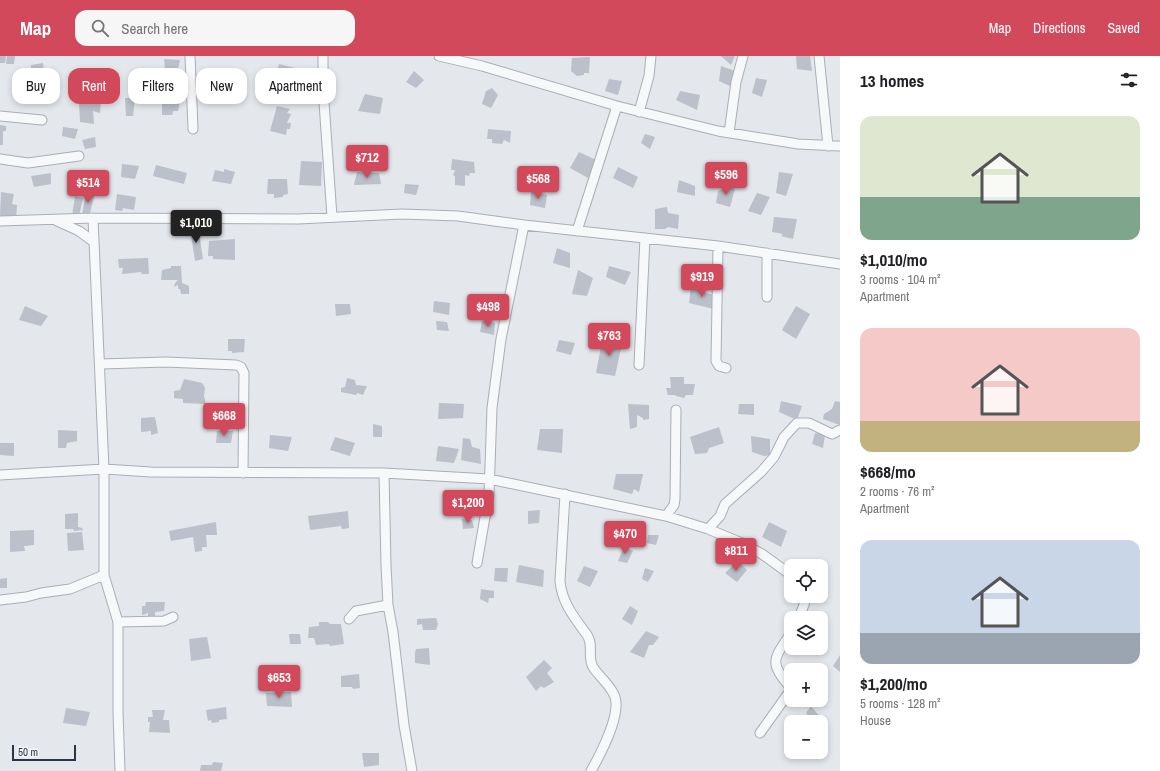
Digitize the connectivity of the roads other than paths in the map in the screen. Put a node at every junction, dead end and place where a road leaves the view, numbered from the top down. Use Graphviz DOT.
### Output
graph roads {
  1 [pos="190,56"];
  2 [pos="323,56"];
  3 [pos="439,56"];
  4 [pos="484,56"];
  5 [pos="651,56"];
  6 [pos="743,56"];
  7 [pos="819,56"];
  8 [pos="482,66"];
  9 [pos="618,106"];
  10 [pos="639,112"];
  11 [pos="0,116"];
  12 [pos="42,120"];
  13 [pos="193,129"];
  14 [pos="729,133"];
  15 [pos="828,146"];
  16 [pos="840,146"];
  17 [pos="79,156"];
  18 [pos="0,159"];
  19 [pos="332,217"];
  20 [pos="93,218"];
  21 [pos="0,220"];
  22 [pos="54,220"];
  23 [pos="524,225"];
  24 [pos="577,231"];
  25 [pos="645,238"];
  26 [pos="94,242"];
  27 [pos="718,246"];
  28 [pos="767,253"];
  29 [pos="840,264"];
  30 [pos="767,297"];
  31 [pos="101,364"];
  32 [pos="639,365"];
  33 [pos="726,368"];
  34 [pos="676,410"];
  35 [pos="840,430"];
  36 [pos="104,469"];
  37 [pos="243,473"];
  38 [pos="384,473"];
  39 [pos="0,475"];
  40 [pos="489,480"];
  41 [pos="565,494"];
  42 [pos="666,516"];
  43 [pos="708,529"];
  44 [pos="477,563"];
  45 [pos="784,570"];
  46 [pos="104,576"];
  47 [pos="0,600"];
  48 [pos="388,605"];
  49 [pos="173,617"];
  50 [pos="349,619"];
  51 [pos="118,622"];
  52 [pos="784,644"];
  53 [pos="760,733"];
  54 [pos="120,771"];
  55 [pos="412,771"];
  56 [pos="591,771"];
  1 -- 13 [label="street"];
  2 -- 19 [label="street"];
  3 -- 8 [label="street"];
  4 -- 8 [label="street"];
  5 -- 10 [label="street"];
  6 -- 14 [label="street"];
  7 -- 15 [label="street"];
  8 -- 9 [label="street"];
  9 -- 10 [label="street"];
  9 -- 24 [label="street"];
  10 -- 14 [label="street"];
  11 -- 12 [label="street"];
  14 -- 15 [label="street"];
  15 -- 16 [label="street"];
  17 -- 18 [label="street"];
  19 -- 20 [label="street"];
  19 -- 23 [label="street"];
  20 -- 22 [label="street"];
  20 -- 26 [label="street"];
  21 -- 22 [label="street"];
  22 -- 26 [label="street"];
  23 -- 24 [label="street"];
  23 -- 40 [label="street"];
  24 -- 25 [label="street"];
  25 -- 27 [label="street"];
  25 -- 32 [label="street"];
  26 -- 31 [label="street"];
  27 -- 28 [label="street"];
  27 -- 33 [label="street"];
  28 -- 29 [label="street"];
  28 -- 30 [label="street"];
  31 -- 36 [label="street"];
  31 -- 37 [label="street"];
  34 -- 42 [label="street"];
  35 -- 43 [label="street"];
  36 -- 37 [label="street"];
  36 -- 39 [label="street"];
  36 -- 46 [label="street"];
  37 -- 38 [label="street"];
  38 -- 40 [label="street"];
  38 -- 48 [label="street"];
  40 -- 41 [label="street"];
  40 -- 44 [label="street"];
  41 -- 42 [label="street"];
  41 -- 56 [label="street"];
  42 -- 43 [label="street"];
  43 -- 45 [label="street"];
  46 -- 47 [label="street"];
  46 -- 51 [label="street"];
  48 -- 50 [label="street"];
  48 -- 55 [label="street"];
  49 -- 51 [label="street"];
  51 -- 54 [label="street"];
  52 -- 53 [label="street"];
}
